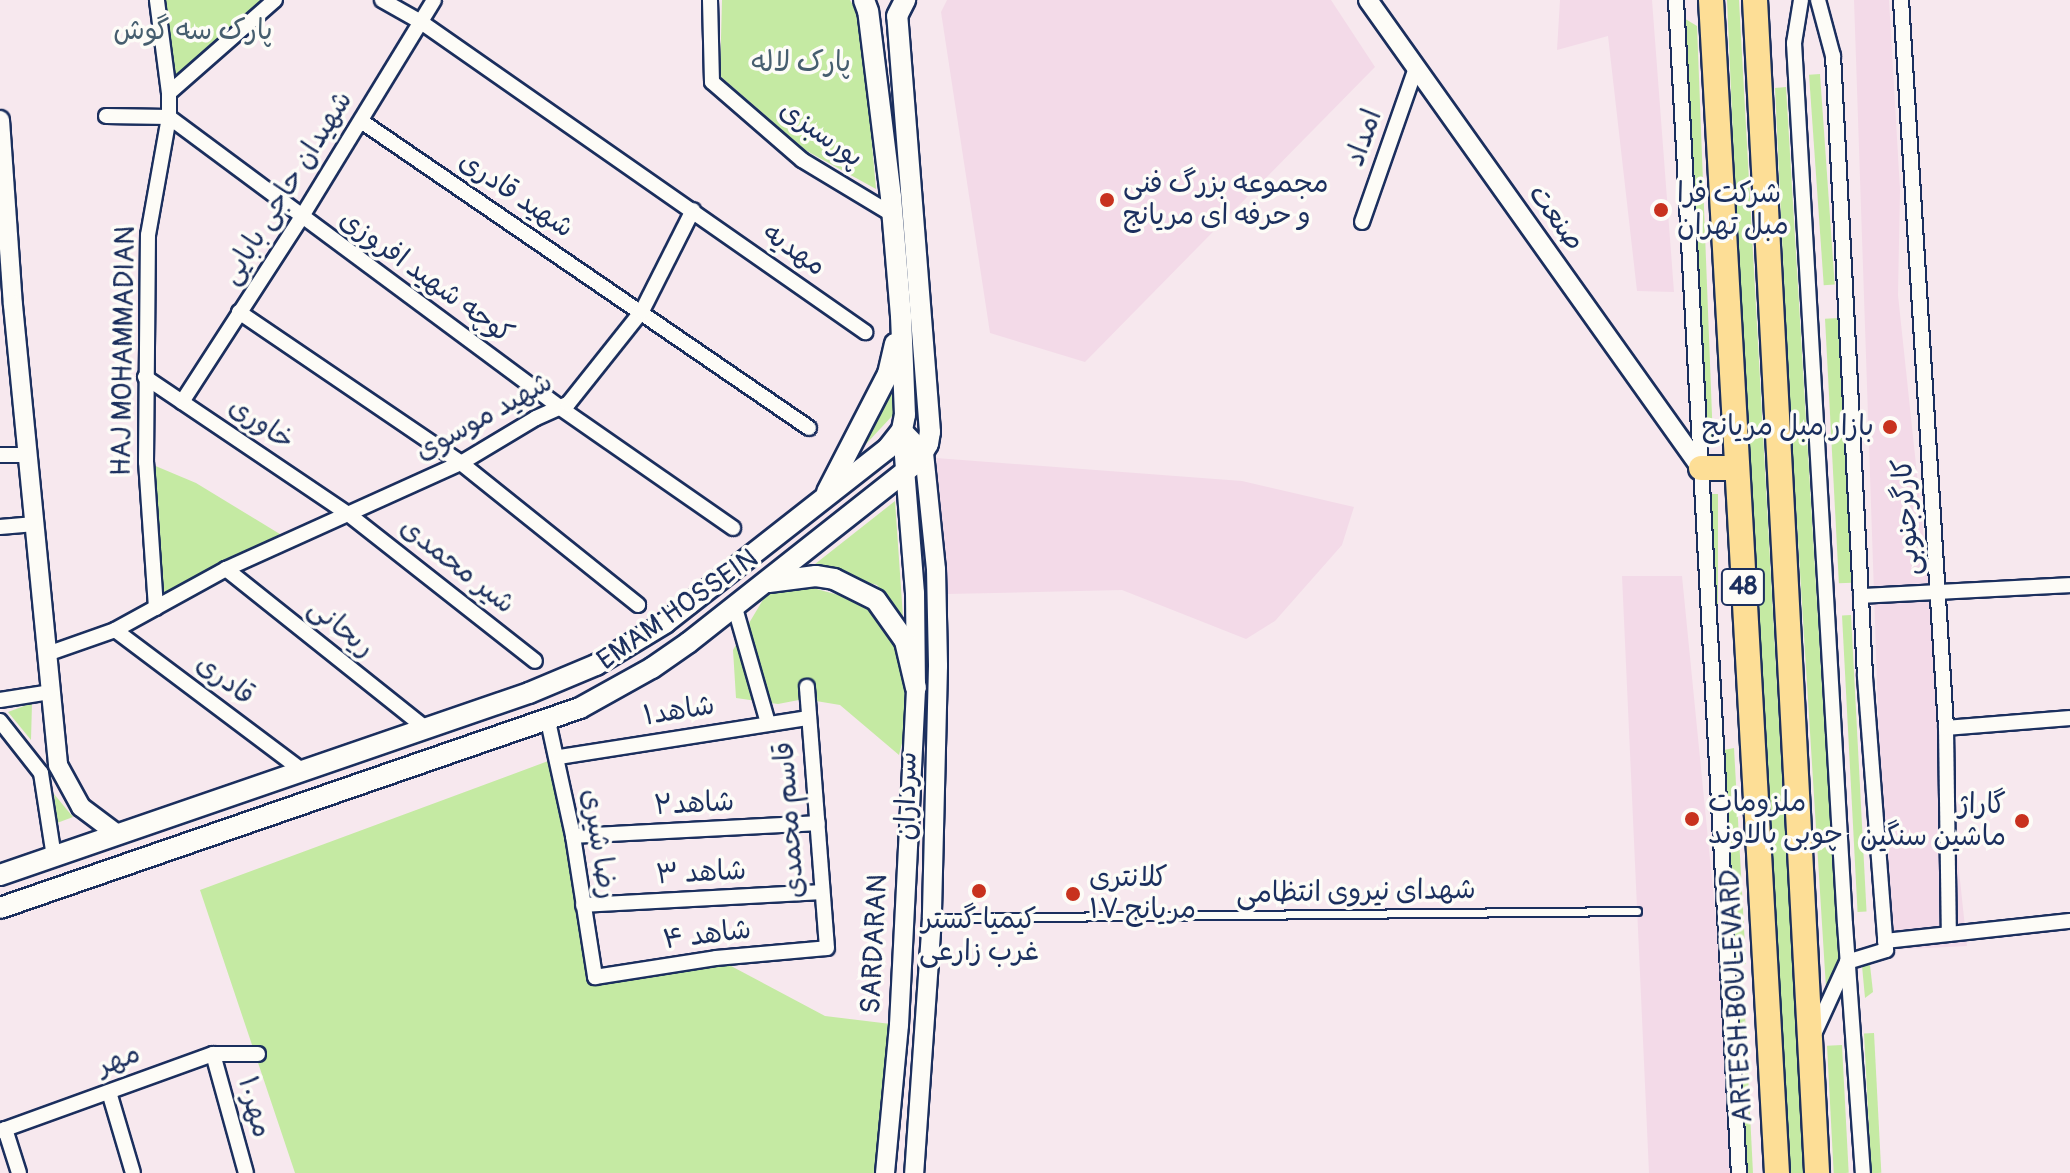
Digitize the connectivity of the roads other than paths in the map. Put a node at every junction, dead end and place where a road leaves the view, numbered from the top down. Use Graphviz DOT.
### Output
graph roads {
  1 [pos="157,0"];
  2 [pos="275,0"];
  3 [pos="382,0"];
  4 [pos="434,0"];
  5 [pos="710,0"];
  6 [pos="864,0"];
  7 [pos="905,0"];
  8 [pos="1368,0"];
  9 [pos="1676,0"];
  10 [pos="1711,0"];
  11 [pos="1755,0"];
  12 [pos="1801,0"];
  13 [pos="1818,0"];
  14 [pos="1901,0"];
  15 [pos="421,22"];
  16 [pos="1415,71"];
  17 [pos="169,93"];
  18 [pos="106,116"];
  19 [pos="169,117"];
  20 [pos="0,120"];
  21 [pos="361,121"];
  22 [pos="693,210"];
  23 [pos="893,215"];
  24 [pos="301,218"];
  25 [pos="1362,222"];
  26 [pos="7,305"];
  27 [pos="642,311"];
  28 [pos="239,312"];
  29 [pos="901,316"];
  30 [pos="865,332"];
  31 [pos="145,377"];
  32 [pos="182,402"];
  33 [pos="559,407"];
  34 [pos="809,428"];
  35 [pos="902,430"];
  36 [pos="924,453"];
  37 [pos="0,455"];
  38 [pos="28,455"];
  39 [pos="461,463"];
  40 [pos="1701,468"];
  41 [pos="1737,468"];
  42 [pos="905,473"];
  43 [pos="822,501"];
  44 [pos="347,513"];
  45 [pos="35,524"];
  46 [pos="0,527"];
  47 [pos="733,528"];
  48 [pos="226,569"];
  49 [pos="769,582"];
  50 [pos="2070,585"];
  51 [pos="1938,589"];
  52 [pos="1861,596"];
  53 [pos="638,605"];
  54 [pos="156,608"];
  55 [pos="735,608"];
  56 [pos="115,630"];
  57 [pos="47,654"];
  58 [pos="535,661"];
  59 [pos="807,687"];
  60 [pos="916,688"];
  61 [pos="51,692"];
  62 [pos="0,700"];
  63 [pos="808,718"];
  64 [pos="2070,718"];
  65 [pos="548,721"];
  66 [pos="768,723"];
  67 [pos="424,727"];
  68 [pos="1946,728"];
  69 [pos="2,730"];
  70 [pos="559,757"];
  71 [pos="49,769"];
  72 [pos="303,771"];
  73 [pos="818,823"];
  74 [pos="117,834"];
  75 [pos="573,836"];
  76 [pos="54,857"];
  77 [pos="0,875"];
  78 [pos="63,886"];
  79 [pos="821,892"];
  80 [pos="583,905"];
  81 [pos="0,908"];
  82 [pos="1637,911"];
  83 [pos="932,918"];
  84 [pos="2070,921"];
  85 [pos="1949,934"];
  86 [pos="1885,941"];
  87 [pos="827,948"];
  88 [pos="1847,962"];
  89 [pos="595,977"];
  90 [pos="1810,1042"];
  91 [pos="213,1054"];
  92 [pos="258,1054"];
  93 [pos="109,1092"];
  94 [pos="3,1130"];
  95 [pos="19,1173"];
  96 [pos="133,1173"];
  97 [pos="246,1173"];
  98 [pos="885,1173"];
  99 [pos="914,1173"];
  100 [pos="1739,1173"];
  101 [pos="1777,1173"];
  102 [pos="1817,1173"];
  103 [pos="1863,1173"];
  1 -- 17 [label="street, HAJ MOHAMMADIAN"];
  2 -- 17 [label="street"];
  3 -- 15 [label="street"];
  4 -- 15 [label="street, شهیدان حاجی بابایی"];
  5 -- 23 [label="street, پورسبزی"];
  6 -- 23 [label="main road"];
  7 -- 36 [label="main road"];
  8 -- 16 [label="street, صنعت"];
  9 -- 40 [label="street"];
  10 -- 41 [label="highway, ARTESH BOULEVARD / 48"];
  11 -- 90 [label="highway, 48"];
  12 -- 88 [label="street"];
  13 -- 52 [label="street"];
  14 -- 51 [label="street, کارگرجنوبی"];
  15 -- 21 [label="street, شهیدان حاجی بابایی"];
  15 -- 22 [label="street"];
  16 -- 25 [label="street, امداد"];
  16 -- 40 [label="street, صنعت"];
  17 -- 19 [label="street, HAJ MOHAMMADIAN"];
  18 -- 19 [label="street"];
  19 -- 24 [label="street, کوچه شهید افروزی"];
  19 -- 31 [label="street, HAJ MOHAMMADIAN"];
  20 -- 26 [label="street"];
  21 -- 24 [label="street, شهیدان حاجی بابایی"];
  21 -- 27 [label="street, شهید قادری"];
  22 -- 27 [label="street, شهید موسوی"];
  22 -- 30 [label="street, مهدیه"];
  23 -- 29 [label="main road"];
  24 -- 28 [label="street, شهیدان حاجی بابایی"];
  24 -- 33 [label="street, کوچه شهید افروزی"];
  26 -- 38 [label="street"];
  27 -- 33 [label="street, شهید موسوی"];
  27 -- 34 [label="street, شهید قادری"];
  28 -- 32 [label="street, شهیدان حاجی بابایی"];
  28 -- 39 [label="street"];
  29 -- 35 [label="main road"];
  29 -- 43 [label="main road"];
  31 -- 32 [label="street, خاوری"];
  31 -- 54 [label="street, HAJ MOHAMMADIAN"];
  32 -- 44 [label="street, خاوری"];
  33 -- 39 [label="street, شهید موسوی"];
  33 -- 47 [label="street, کوچه شهید افروزی"];
  35 -- 36 [label="street"];
  35 -- 42 [label="street, SARDARAN"];
  35 -- 43 [label="main road, EMAM HOSSEIN"];
  36 -- 42 [label="main road, EMAM HOSSEIN"];
  36 -- 83 [label="street, سرداران"];
  37 -- 38 [label="street"];
  38 -- 45 [label="street"];
  39 -- 44 [label="street, شهید موسوی"];
  39 -- 53 [label="street"];
  40 -- 41 [label="highway"];
  40 -- 100 [label="street"];
  41 -- 101 [label="highway, ARTESH BOULEVARD / 48"];
  42 -- 49 [label="main road, EMAM HOSSEIN"];
  42 -- 60 [label="street, SARDARAN"];
  43 -- 67 [label="main road, EMAM HOSSEIN"];
  44 -- 48 [label="street, شهید موسوی"];
  44 -- 58 [label="street, شیر محمدی"];
  45 -- 46 [label="street"];
  45 -- 57 [label="street"];
  48 -- 54 [label="street, شهید موسوی"];
  48 -- 67 [label="street, ریحانی"];
  49 -- 55 [label="main road, EMAM HOSSEIN"];
  49 -- 60 [label="main road"];
  50 -- 51 [label="street"];
  51 -- 52 [label="street"];
  51 -- 68 [label="street, کارگرجنوبی"];
  52 -- 86 [label="street"];
  54 -- 56 [label="street, شهید موسوی"];
  55 -- 65 [label="main road, EMAM HOSSEIN"];
  55 -- 66 [label="street"];
  56 -- 57 [label="street, شهید موسوی"];
  56 -- 72 [label="street, قادری"];
  57 -- 61 [label="street"];
  59 -- 63 [label="street, قاسم محمدی"];
  60 -- 98 [label="street, SARDARAN"];
  61 -- 62 [label="street"];
  61 -- 71 [label="street"];
  63 -- 66 [label="street, شاهد۱"];
  63 -- 73 [label="street, قاسم محمدی"];
  64 -- 68 [label="street"];
  65 -- 70 [label="street, رضا شیری"];
  65 -- 78 [label="main road, EMAM HOSSEIN"];
  66 -- 70 [label="street, شاهد۱"];
  67 -- 72 [label="main road, EMAM HOSSEIN"];
  68 -- 85 [label="street, کارگرجنوبی"];
  69 -- 71 [label="street"];
  70 -- 75 [label="street, رضا شیری"];
  71 -- 74 [label="street"];
  71 -- 76 [label="street"];
  72 -- 74 [label="main road, EMAM HOSSEIN"];
  73 -- 75 [label="street, شاهد۲"];
  73 -- 79 [label="street, قاسم محمدی"];
  74 -- 76 [label="main road, EMAM HOSSEIN"];
  75 -- 80 [label="street, رضا شیری"];
  76 -- 77 [label="main road, EMAM HOSSEIN"];
  76 -- 78 [label="main road"];
  78 -- 81 [label="main road, EMAM HOSSEIN"];
  79 -- 80 [label="street, شاهد ۳"];
  79 -- 87 [label="street, قاسم محمدی"];
  80 -- 89 [label="street, رضا شیری"];
  82 -- 83 [label="lane, شهدای نیروی انتظامی"];
  83 -- 99 [label="street, سرداران"];
  84 -- 85 [label="street"];
  85 -- 86 [label="street"];
  86 -- 88 [label="street"];
  87 -- 89 [label="street, شاهد ۴"];
  88 -- 90 [label="street"];
  88 -- 103 [label="street"];
  90 -- 102 [label="highway, 48"];
  91 -- 92 [label="street, مهر"];
  91 -- 93 [label="street, مهر"];
  91 -- 97 [label="street, مهر۱۰"];
  93 -- 94 [label="street, مهر"];
  93 -- 96 [label="street"];
  94 -- 95 [label="street"];
}
